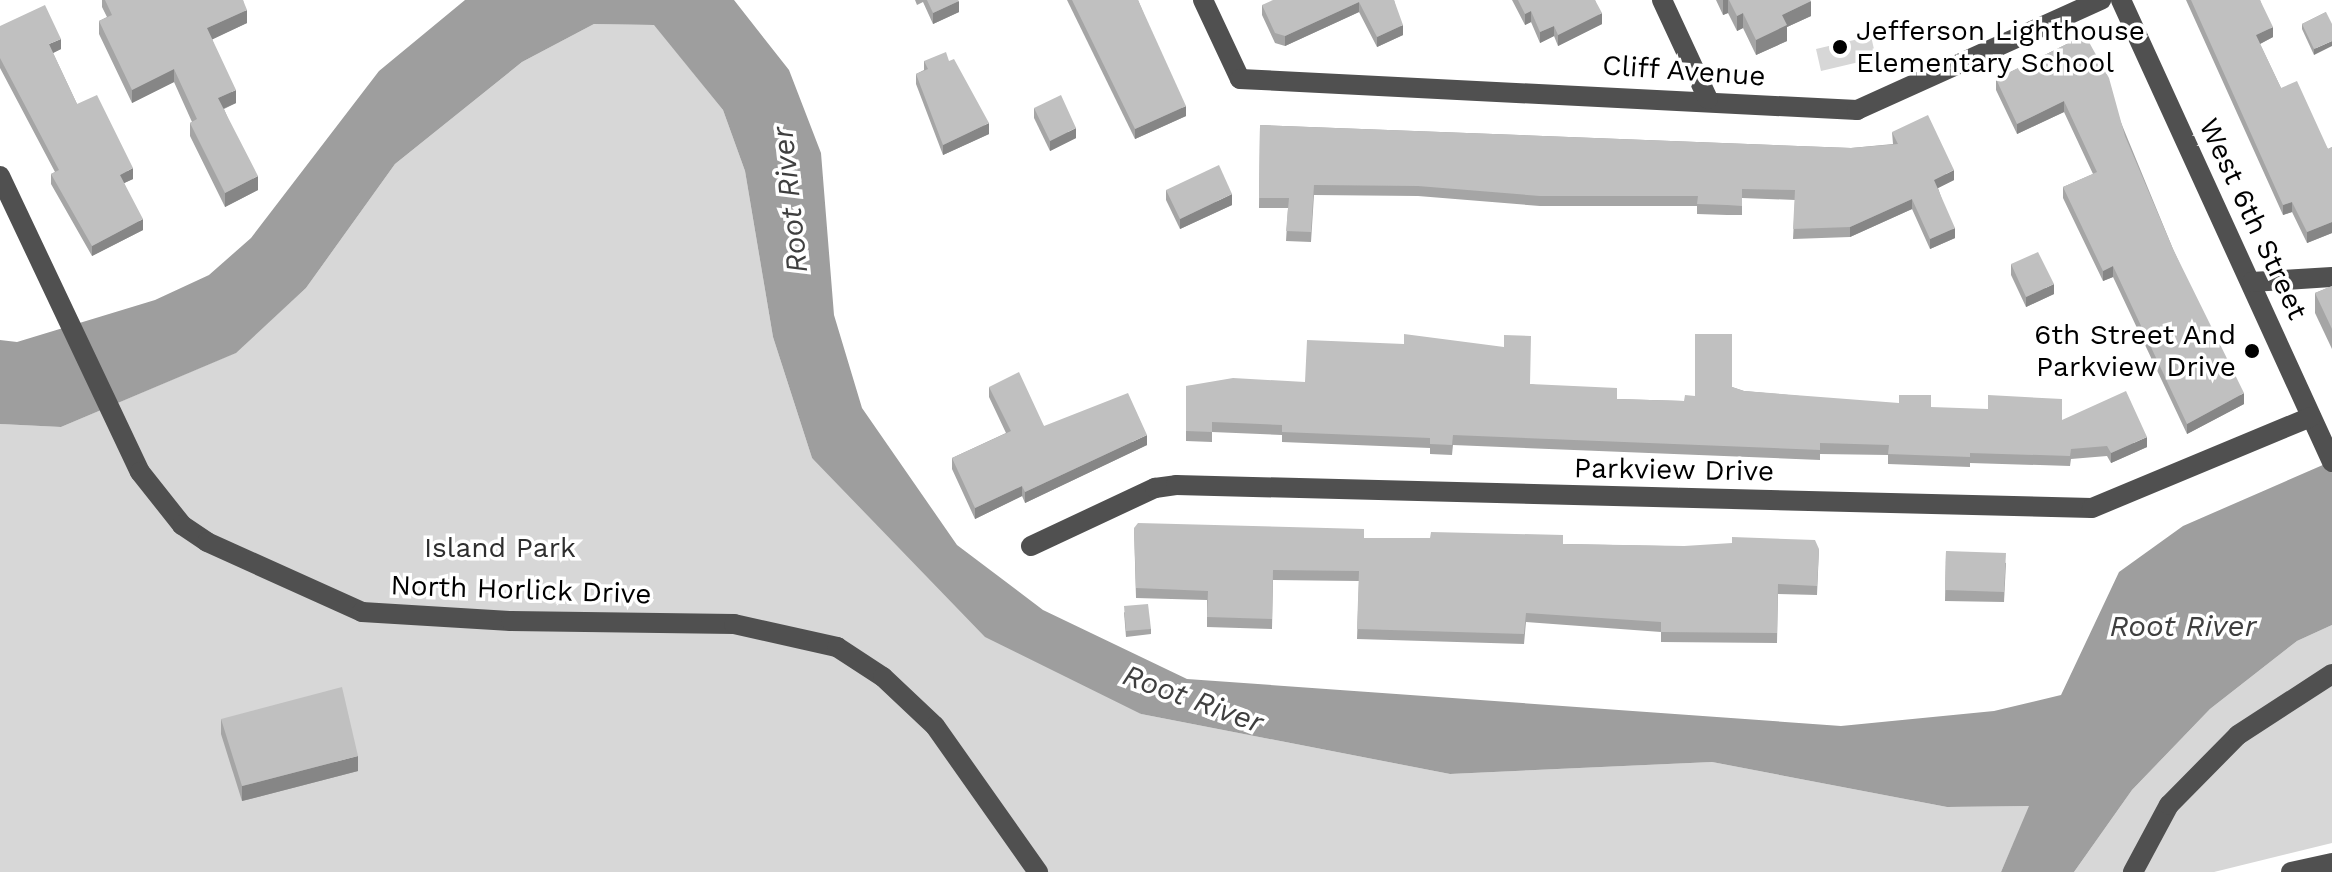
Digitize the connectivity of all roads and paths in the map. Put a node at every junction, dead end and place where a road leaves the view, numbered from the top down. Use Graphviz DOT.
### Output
graph roads {
  1 [pos="1203,0"];
  2 [pos="1662,0"];
  3 [pos="2101,0"];
  4 [pos="2121,0"];
  5 [pos="1708,99"];
  6 [pos="0,176"];
  7 [pos="2332,277"];
  8 [pos="2252,282"];
  9 [pos="2311,417"];
  10 [pos="2332,462"];
  11 [pos="1031,546"];
  12 [pos="2332,674"];
  13 [pos="2332,863"];
  14 [pos="1038,872"];
  15 [pos="2133,872"];
  16 [pos="2291,872"];
  1 -- 5 [label="street, Cliff Avenue"];
  2 -- 5 [label="street"];
  3 -- 5 [label="street, Cliff Avenue"];
  4 -- 8 [label="street, West 6th Street"];
  6 -- 14 [label="street, North Horlick Drive"];
  7 -- 8 [label="street"];
  8 -- 9 [label="street, West 6th Street"];
  9 -- 10 [label="street, West 6th Street"];
  9 -- 11 [label="street, Parkview Drive"];
  12 -- 15 [label="street"];
  13 -- 16 [label="street"];
}
